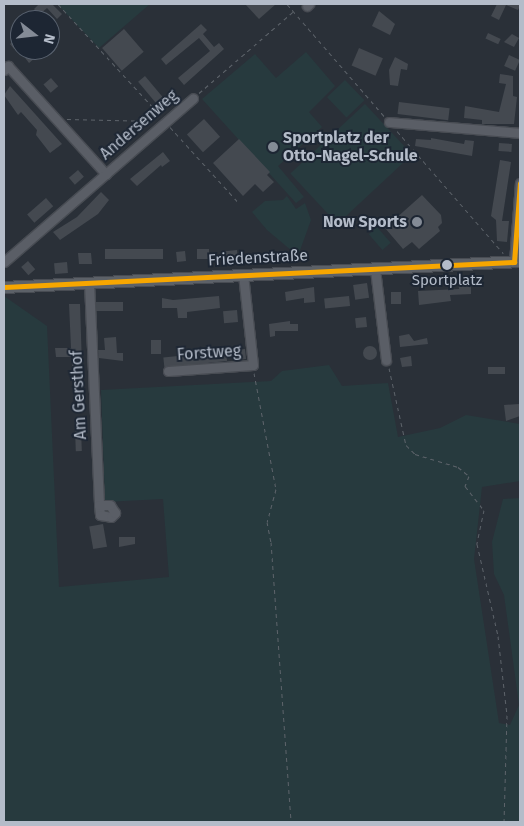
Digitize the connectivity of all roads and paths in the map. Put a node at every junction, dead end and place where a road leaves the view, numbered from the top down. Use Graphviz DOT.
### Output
graph roads {
  1 [pos="58,4"];
  2 [pos="286,4"];
  3 [pos="293,11"];
  4 [pos="6,68"];
  5 [pos="193,98"];
  6 [pos="56,119"];
  7 [pos="166,122"];
  8 [pos="389,122"];
  9 [pos="520,134"];
  10 [pos="106,174"];
  11 [pos="520,183"];
  12 [pos="238,202"];
  13 [pos="4,262"];
  14 [pos="515,262"];
  15 [pos="374,269"];
  16 [pos="243,275"];
  17 [pos="89,283"];
  18 [pos="4,288"];
  19 [pos="386,360"];
  20 [pos="253,365"];
  21 [pos="168,371"];
  22 [pos="100,505"];
  23 [pos="291,822"];
  24 [pos="504,822"];
  1 -- 7 [label="path"];
  2 -- 3 [label="path"];
  3 -- 5 [label="path, Andersenweg"];
  3 -- 8 [label="path"];
  4 -- 6 [label="street"];
  5 -- 7 [label="street, Andersenweg"];
  6 -- 7 [label="path"];
  6 -- 10 [label="street"];
  7 -- 10 [label="street, Andersenweg"];
  7 -- 12 [label="path"];
  8 -- 9 [label="street"];
  8 -- 14 [label="path"];
  10 -- 13 [label="street, Andersenweg"];
  11 -- 14 [label="street"];
  14 -- 15 [label="main road, Friedenstraße"];
  15 -- 16 [label="main road, Friedenstraße"];
  15 -- 19 [label="street"];
  16 -- 17 [label="main road, Friedenstraße"];
  16 -- 20 [label="street, Forstweg"];
  17 -- 18 [label="main road, Friedenstraße"];
  17 -- 22 [label="street, Am Gersthof"];
  19 -- 24 [label="path"];
  20 -- 21 [label="street, Forstweg"];
  20 -- 23 [label="path"];
}
